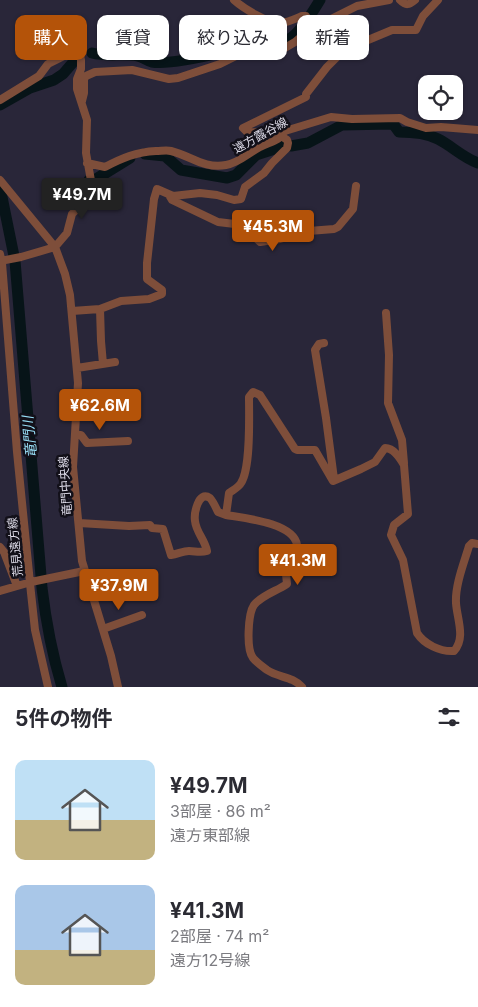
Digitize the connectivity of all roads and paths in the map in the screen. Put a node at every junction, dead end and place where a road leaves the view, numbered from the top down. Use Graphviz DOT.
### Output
graph roads {
  1 [pos="234,0"];
  2 [pos="389,0"];
  3 [pos="400,0"];
  4 [pos="415,0"];
  5 [pos="438,0"];
  6 [pos="339,15"];
  7 [pos="297,18"];
  8 [pos="297,41"];
  9 [pos="0,100"];
  10 [pos="82,101"];
  11 [pos="478,130"];
  12 [pos="282,137"];
  13 [pos="87,163"];
  14 [pos="0,180"];
  15 [pos="356,186"];
  16 [pos="169,195"];
  17 [pos="55,247"];
  18 [pos="0,258"];
  19 [pos="100,310"];
  20 [pos="72,311"];
  21 [pos="386,313"];
  22 [pos="324,343"];
  23 [pos="115,362"];
  24 [pos="103,364"];
  25 [pos="77,368"];
  26 [pos="75,435"];
  27 [pos="128,441"];
  28 [pos="404,465"];
  29 [pos="334,481"];
  30 [pos="226,515"];
  31 [pos="78,523"];
  32 [pos="478,544"];
  33 [pos="0,547"];
  34 [pos="84,571"];
  35 [pos="31,582"];
  36 [pos="17,586"];
  37 [pos="0,591"];
  38 [pos="142,615"];
  39 [pos="103,629"];
  40 [pos="48,687"];
  41 [pos="118,687"];
  42 [pos="302,687"];
  1 -- 7 [label="street"];
  2 -- 6 [label="street"];
  3 -- 4 [label="street"];
  5 -- 12 [label="street"];
  8 -- 10 [label="street"];
  9 -- 10 [label="street"];
  10 -- 13 [label="street"];
  11 -- 12 [label="street, 遠方露谷線"];
  12 -- 13 [label="street, 遠方露谷線"];
  12 -- 16 [label="street"];
  13 -- 17 [label="street"];
  14 -- 17 [label="street, 竜門中央線"];
  15 -- 16 [label="street"];
  16 -- 19 [label="street"];
  17 -- 18 [label="street"];
  17 -- 20 [label="street, 竜門中央線"];
  18 -- 35 [label="street, 荒見遠方線"];
  19 -- 20 [label="street"];
  19 -- 24 [label="street"];
  20 -- 25 [label="street, 竜門中央線"];
  21 -- 28 [label="street"];
  22 -- 29 [label="street"];
  23 -- 24 [label="street"];
  24 -- 25 [label="street"];
  25 -- 26 [label="street, 竜門中央線"];
  26 -- 27 [label="street"];
  26 -- 31 [label="street, 竜門中央線"];
  28 -- 29 [label="street"];
  28 -- 32 [label="street"];
  29 -- 30 [label="street"];
  30 -- 31 [label="street"];
  30 -- 42 [label="street"];
  31 -- 34 [label="street, 竜門中央線"];
  33 -- 36 [label="street"];
  34 -- 35 [label="street"];
  34 -- 39 [label="street, 竜門中央線"];
  35 -- 36 [label="street"];
  35 -- 40 [label="street, 荒見遠方線"];
  36 -- 37 [label="street"];
  38 -- 39 [label="street"];
  39 -- 41 [label="street, 竜門中央線"];
}
